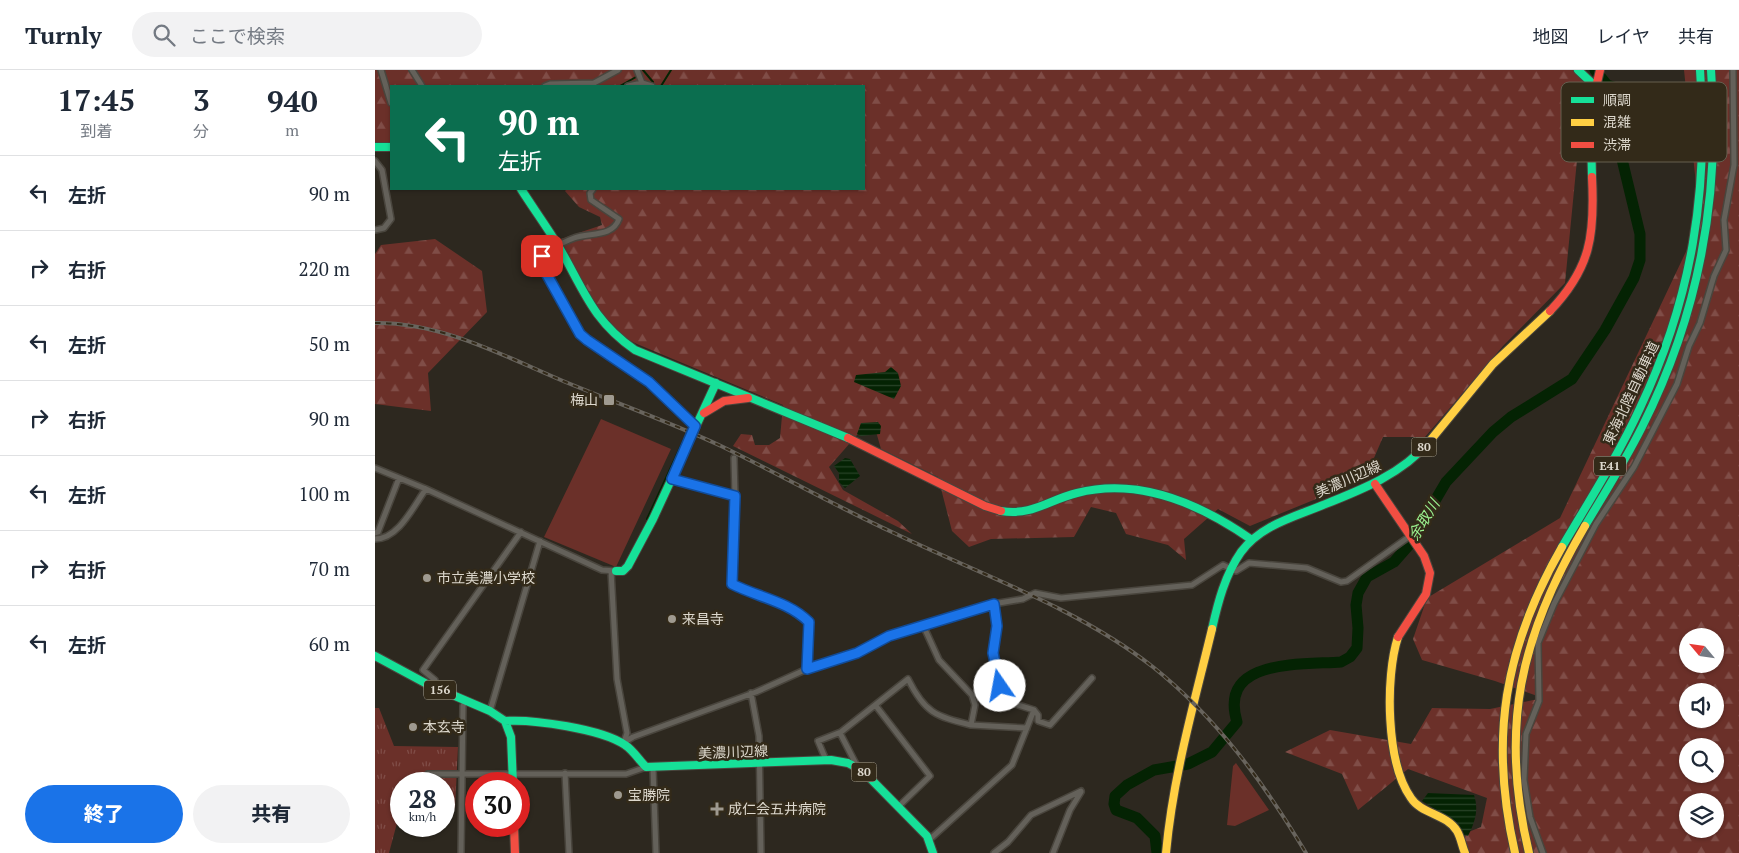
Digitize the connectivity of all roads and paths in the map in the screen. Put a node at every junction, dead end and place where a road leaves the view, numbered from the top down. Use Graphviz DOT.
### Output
graph roads {
  1 [pos="381,70"];
  2 [pos="412,70"];
  3 [pos="618,70"];
  4 [pos="637,70"];
  5 [pos="1578,70"];
  6 [pos="1733,70"];
  7 [pos="1596,82"];
  8 [pos="642,83"];
  9 [pos="421,85"];
  10 [pos="548,85"];
  11 [pos="633,85"];
  12 [pos="649,85"];
  13 [pos="390,100"];
  14 [pos="375,147"];
  15 [pos="390,147"];
  16 [pos="375,162"];
  17 [pos="1591,162"];
  18 [pos="1702,162"];
  19 [pos="1713,162"];
  20 [pos="522,190"];
  21 [pos="592,190"];
  22 [pos="375,230"];
  23 [pos="558,246"];
  24 [pos="716,383"];
  25 [pos="752,398"];
  26 [pos="700,416"];
  27 [pos="695,426"];
  28 [pos="734,458"];
  29 [pos="375,468"];
  30 [pos="399,478"];
  31 [pos="672,479"];
  32 [pos="1375,484"];
  33 [pos="426,489"];
  34 [pos="735,496"];
  35 [pos="521,532"];
  36 [pos="375,533"];
  37 [pos="1412,538"];
  38 [pos="375,539"];
  39 [pos="1252,540"];
  40 [pos="540,541"];
  41 [pos="1232,568"];
  42 [pos="614,571"];
  43 [pos="994,604"];
  44 [pos="923,625"];
  45 [pos="375,656"];
  46 [pos="807,669"];
  47 [pos="1092,678"];
  48 [pos="435,687"];
  49 [pos="751,693"];
  50 [pos="465,702"];
  51 [pos="876,706"];
  52 [pos="1034,710"];
  53 [pos="490,711"];
  54 [pos="505,721"];
  55 [pos="971,725"];
  56 [pos="1027,728"];
  57 [pos="840,733"];
  58 [pos="623,743"];
  59 [pos="826,760"];
  60 [pos="759,764"];
  61 [pos="650,767"];
  62 [pos="855,767"];
  63 [pos="513,772"];
  64 [pos="530,773"];
  65 [pos="455,774"];
  66 [pos="463,774"];
  67 [pos="565,774"];
  68 [pos="898,807"];
  69 [pos="515,837"];
  70 [pos="929,840"];
  71 [pos="461,853"];
  72 [pos="515,853"];
  73 [pos="569,853"];
  74 [pos="656,853"];
  75 [pos="761,853"];
  76 [pos="933,853"];
  77 [pos="994,853"];
  78 [pos="1053,853"];
  79 [pos="1166,853"];
  80 [pos="1465,853"];
  81 [pos="1515,853"];
  82 [pos="1529,853"];
  83 [pos="1543,853"];
  1 -- 13 [label="street"];
  2 -- 9 [label="street"];
  3 -- 10 [label="street"];
  4 -- 8 [label="street"];
  5 -- 7 [label="main road"];
  6 -- 83 [label="street"];
  8 -- 11 [label="street"];
  8 -- 12 [label="street"];
  14 -- 15 [label="main road"];
  16 -- 22 [label="street"];
  17 -- 32 [label="main road, 美濃川辺線 / 80"];
  18 -- 81 [label="main road, 東海北陸自動車道 / E41"];
  19 -- 82 [label="main road, 東海北陸自動車道 / E41"];
  20 -- 23 [label="main road"];
  21 -- 23 [label="street"];
  23 -- 24 [label="main road"];
  23 -- 27 [label="street"];
  24 -- 25 [label="main road"];
  24 -- 26 [label="main road"];
  25 -- 26 [label="main road"];
  25 -- 39 [label="main road"];
  26 -- 27 [label="main road"];
  27 -- 31 [label="main road"];
  28 -- 34 [label="street"];
  29 -- 30 [label="street"];
  30 -- 33 [label="street"];
  30 -- 36 [label="street"];
  31 -- 34 [label="street"];
  31 -- 42 [label="main road"];
  32 -- 37 [label="main road"];
  32 -- 39 [label="main road, 美濃川辺線 / 80"];
  33 -- 35 [label="street"];
  33 -- 38 [label="street"];
  34 -- 46 [label="street"];
  35 -- 40 [label="street"];
  35 -- 48 [label="street"];
  37 -- 41 [label="street"];
  37 -- 80 [label="main road"];
  39 -- 41 [label="main road, 美濃川辺線 / 80"];
  40 -- 42 [label="street"];
  40 -- 53 [label="street"];
  41 -- 43 [label="street"];
  41 -- 79 [label="main road, 美濃川辺線 / 80"];
  42 -- 58 [label="street"];
  43 -- 44 [label="street"];
  43 -- 52 [label="street"];
  44 -- 46 [label="street"];
  44 -- 55 [label="street"];
  45 -- 48 [label="main road, 156"];
  46 -- 49 [label="street"];
  47 -- 52 [label="street"];
  48 -- 50 [label="main road, 156"];
  49 -- 58 [label="street"];
  49 -- 60 [label="street"];
  50 -- 53 [label="main road, 156"];
  50 -- 66 [label="street"];
  51 -- 55 [label="street"];
  51 -- 57 [label="street"];
  51 -- 68 [label="street"];
  52 -- 56 [label="street"];
  53 -- 54 [label="main road, 156"];
  54 -- 58 [label="main road"];
  54 -- 63 [label="main road"];
  55 -- 56 [label="street"];
  56 -- 70 [label="street"];
  57 -- 59 [label="street"];
  57 -- 62 [label="street"];
  58 -- 61 [label="main road"];
  59 -- 60 [label="main road, 美濃川辺線 / 80"];
  59 -- 62 [label="main road, 美濃川辺線 / 80"];
  60 -- 61 [label="main road, 美濃川辺線 / 80"];
  60 -- 75 [label="street"];
  61 -- 67 [label="street"];
  61 -- 74 [label="street"];
  62 -- 68 [label="main road, 美濃川辺線 / 80"];
  64 -- 67 [label="street"];
  65 -- 66 [label="street"];
  66 -- 71 [label="street"];
  67 -- 73 [label="street"];
  68 -- 70 [label="main road, 美濃川辺線 / 80"];
  69 -- 72 [label="main road"];
  70 -- 76 [label="main road, 美濃川辺線 / 80"];
  77 -- 78 [label="street"];
}
